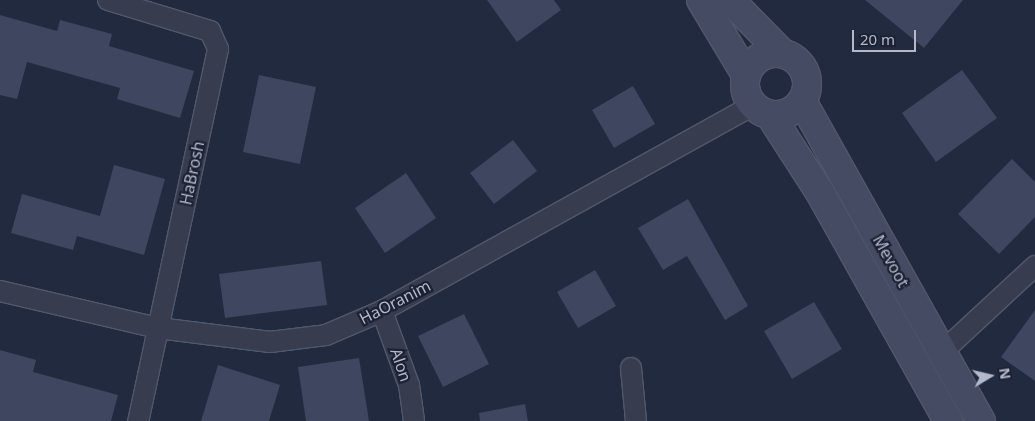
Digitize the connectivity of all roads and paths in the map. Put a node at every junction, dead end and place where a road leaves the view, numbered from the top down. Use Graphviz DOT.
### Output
graph roads {
  1 [pos="108,0"];
  2 [pos="701,0"];
  3 [pos="730,0"];
  4 [pos="782,53"];
  5 [pos="746,75"];
  6 [pos="802,101"];
  7 [pos="761,110"];
  8 [pos="1035,266"];
  9 [pos="0,291"];
  10 [pos="382,311"];
  11 [pos="158,328"];
  12 [pos="941,353"];
  13 [pos="631,368"];
  14 [pos="138,421"];
  15 [pos="414,421"];
  16 [pos="636,421"];
  17 [pos="948,421"];
  18 [pos="981,421"];
  1 -- 11 [label="street, HaBrosh"];
  2 -- 5 [label="street"];
  3 -- 4 [label="street"];
  4 -- 5 [label="street"];
  4 -- 6 [label="street"];
  5 -- 7 [label="street"];
  6 -- 7 [label="street"];
  6 -- 12 [label="street, Mevoot"];
  7 -- 10 [label="street, HaOranim"];
  7 -- 17 [label="street, Mevoot"];
  8 -- 12 [label="street"];
  9 -- 11 [label="street, HaOranim"];
  10 -- 11 [label="street, HaOranim"];
  10 -- 15 [label="street, Alon"];
  11 -- 14 [label="street, HaBrosh"];
  12 -- 18 [label="street, Mevoot"];
  13 -- 16 [label="street"];
}
